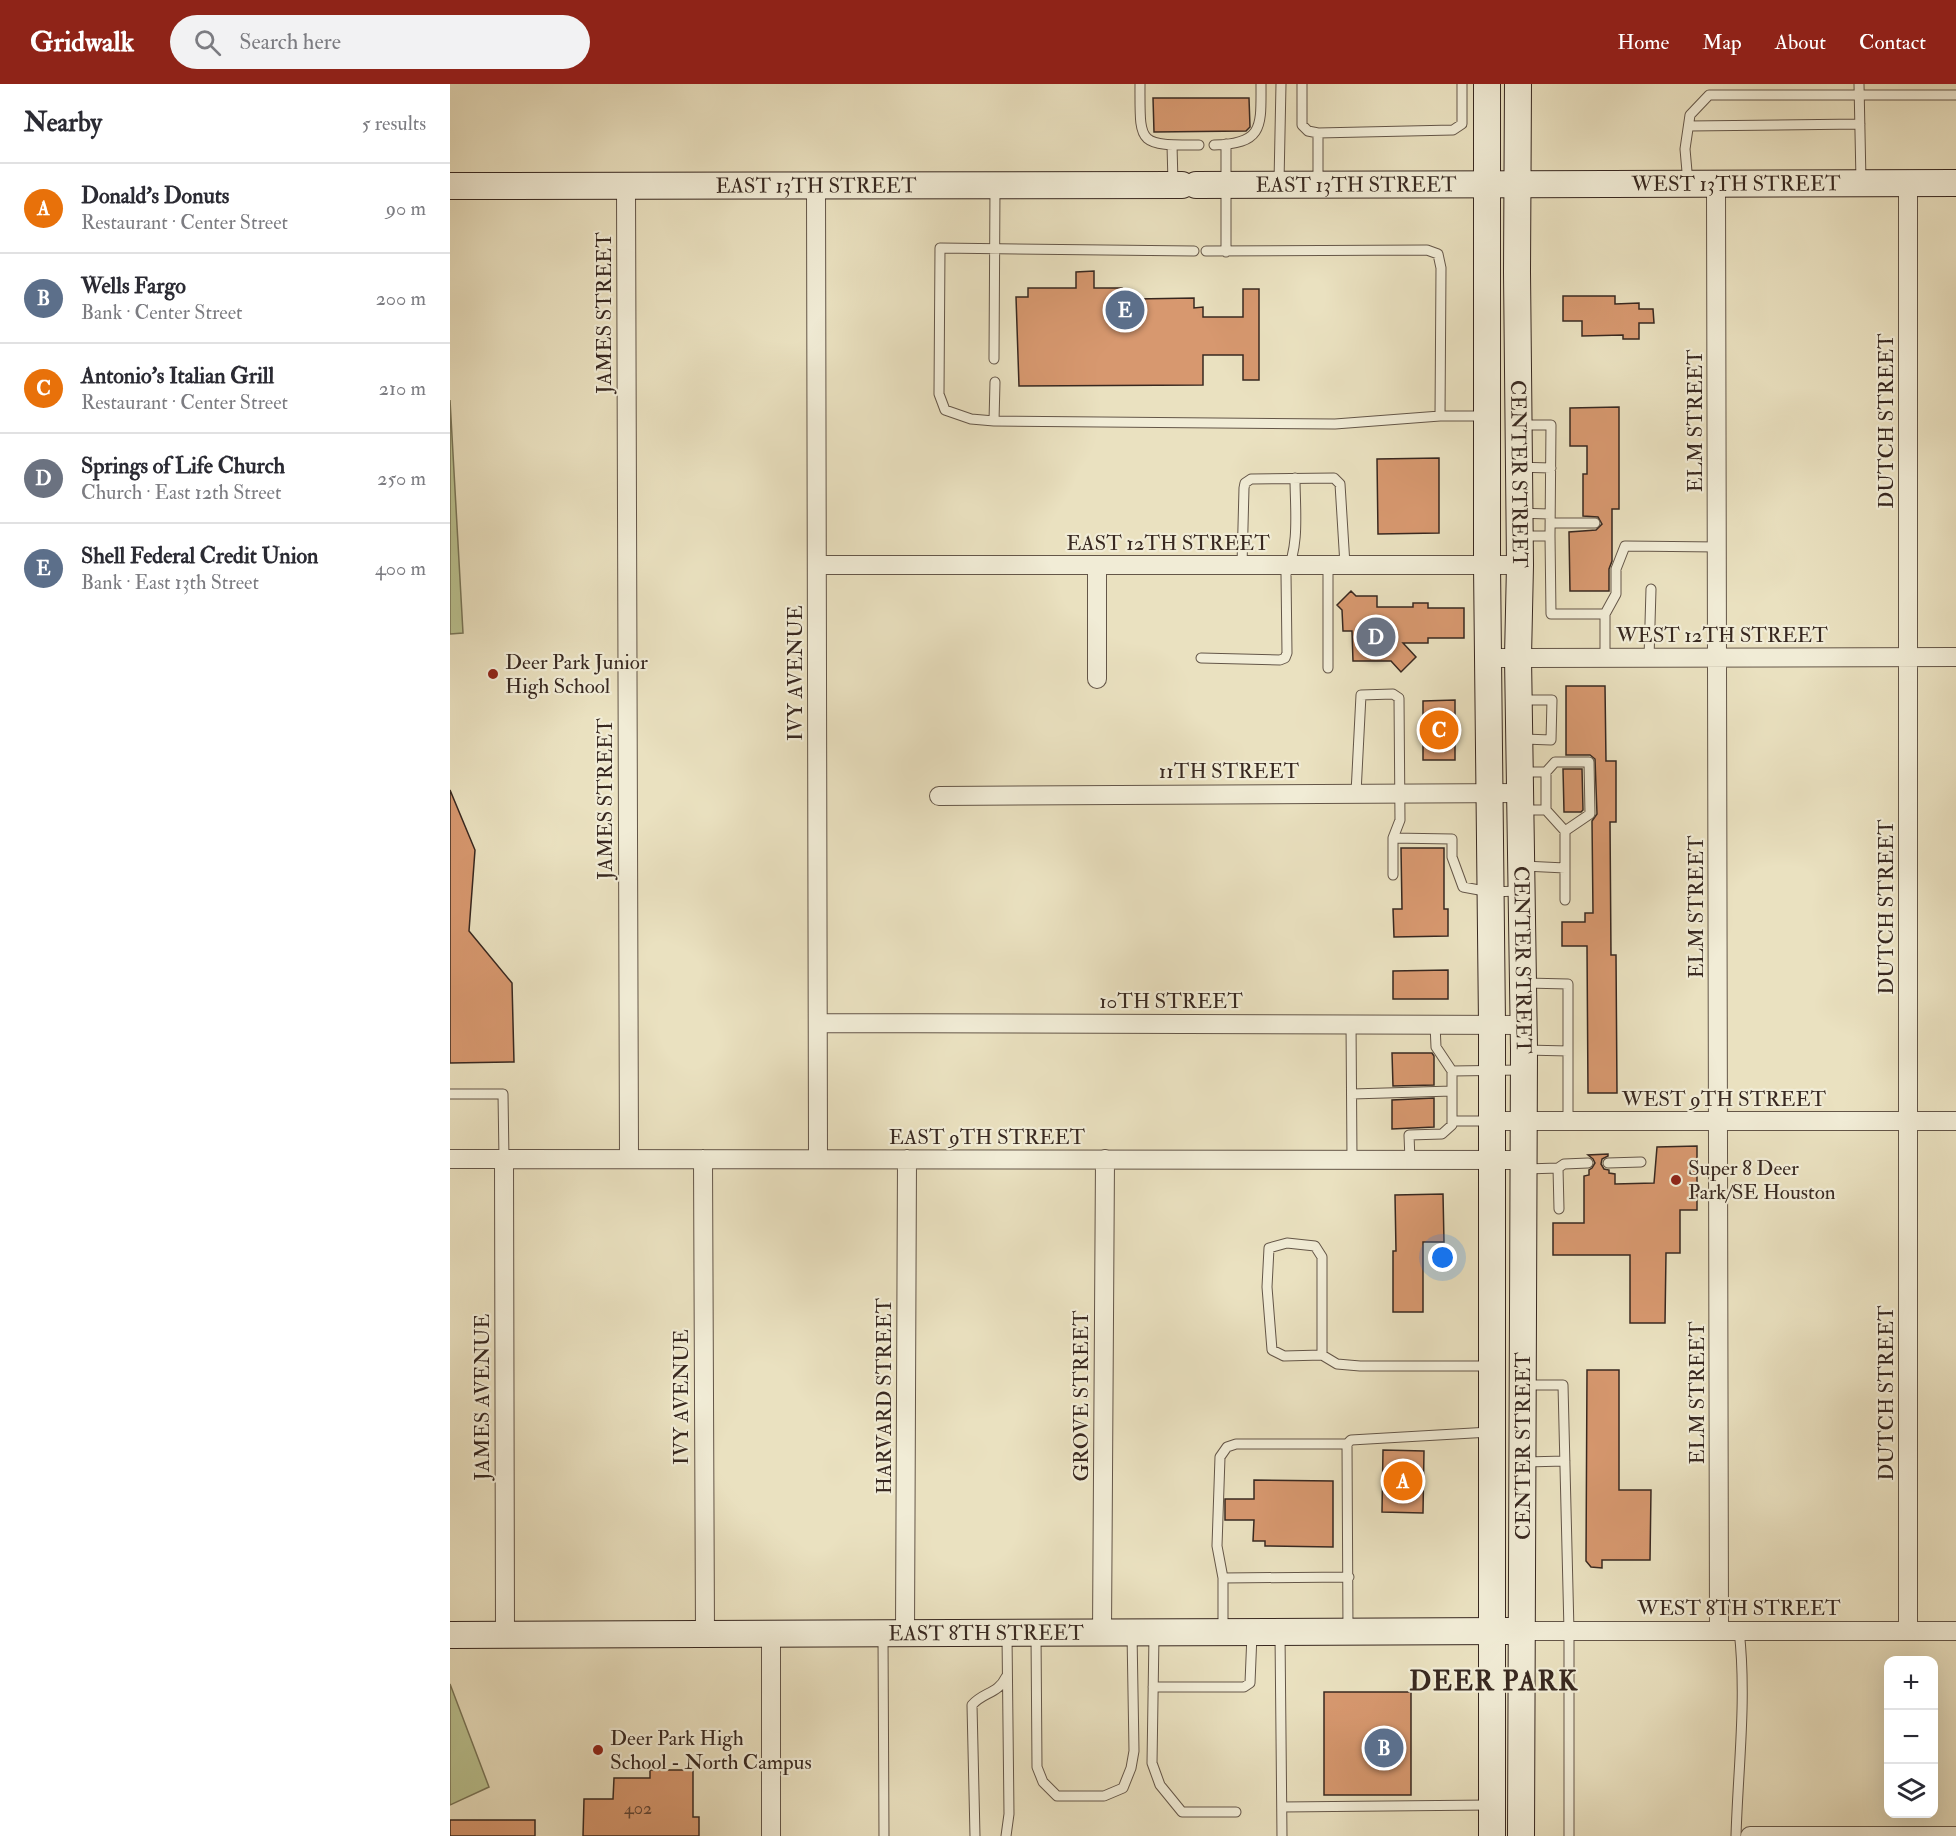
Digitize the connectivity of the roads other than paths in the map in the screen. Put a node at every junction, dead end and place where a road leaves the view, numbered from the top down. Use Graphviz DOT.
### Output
graph roads {
  1 [pos="1140,84"];
  2 [pos="1261,84"];
  3 [pos="1281,84"];
  4 [pos="1302,84"];
  5 [pos="1462,84"];
  6 [pos="1487,84"];
  7 [pos="1518,84"];
  8 [pos="1859,89"];
  9 [pos="1956,95"];
  10 [pos="1860,124"];
  11 [pos="1689,126"];
  12 [pos="1318,133"];
  13 [pos="1226,144"];
  14 [pos="1172,145"];
  15 [pos="1199,145"];
  16 [pos="1214,145"];
  17 [pos="1861,183"];
  18 [pos="1908,183"];
  19 [pos="1956,183"];
  20 [pos="1689,184"];
  21 [pos="1716,184"];
  22 [pos="995,185"];
  23 [pos="1184,185"];
  24 [pos="1227,185"];
  25 [pos="1279,185"];
  26 [pos="1318,185"];
  27 [pos="1488,185"];
  28 [pos="1517,185"];
  29 [pos="450,186"];
  30 [pos="626,186"];
  31 [pos="816,186"];
  32 [pos="995,248"];
  33 [pos="1194,251"];
  34 [pos="1206,251"];
  35 [pos="1226,252"];
  36 [pos="994,359"];
  37 [pos="994,382"];
  38 [pos="1440,416"];
  39 [pos="1487,416"];
  40 [pos="994,421"];
  41 [pos="1518,425"];
  42 [pos="1519,467"];
  43 [pos="1551,468"];
  44 [pos="1295,478"];
  45 [pos="1550,518"];
  46 [pos="1595,523"];
  47 [pos="1520,524"];
  48 [pos="1550,536"];
  49 [pos="1718,547"];
  50 [pos="817,565"];
  51 [pos="1097,565"];
  52 [pos="1242,565"];
  53 [pos="1290,565"];
  54 [pos="1336,565"];
  55 [pos="1487,565"];
  56 [pos="1520,565"];
  57 [pos="1651,590"];
  58 [pos="1605,614"];
  59 [pos="1518,657"];
  60 [pos="1718,657"];
  61 [pos="1908,657"];
  62 [pos="1956,657"];
  63 [pos="1201,658"];
  64 [pos="1488,658"];
  65 [pos="1649,658"];
  66 [pos="1605,659"];
  67 [pos="1328,668"];
  68 [pos="1096,679"];
  69 [pos="1546,772"];
  70 [pos="1520,792"];
  71 [pos="1356,793"];
  72 [pos="1401,793"];
  73 [pos="1489,793"];
  74 [pos="939,796"];
  75 [pos="1546,810"];
  76 [pos="1565,831"];
  77 [pos="1394,838"];
  78 [pos="1565,868"];
  79 [pos="1393,874"];
  80 [pos="1521,878"];
  81 [pos="1490,892"];
  82 [pos="1565,900"];
  83 [pos="1523,983"];
  84 [pos="818,1023"];
  85 [pos="1351,1023"];
  86 [pos="1435,1024"];
  87 [pos="1492,1024"];
  88 [pos="1524,1048"];
  89 [pos="1568,1050"];
  90 [pos="1492,1070"];
  91 [pos="1452,1071"];
  92 [pos="1452,1091"];
  93 [pos="450,1094"];
  94 [pos="1352,1094"];
  95 [pos="1452,1121"];
  96 [pos="1492,1121"];
  97 [pos="1720,1121"];
  98 [pos="1909,1121"];
  99 [pos="1956,1121"];
  100 [pos="1524,1122"];
  101 [pos="1568,1122"];
  102 [pos="450,1159"];
  103 [pos="504,1159"];
  104 [pos="629,1159"];
  105 [pos="704,1159"];
  106 [pos="818,1159"];
  107 [pos="907,1159"];
  108 [pos="1105,1159"];
  109 [pos="1352,1159"];
  110 [pos="1410,1160"];
  111 [pos="1491,1160"];
  112 [pos="1641,1162"];
  113 [pos="1588,1163"];
  114 [pos="1608,1163"];
  115 [pos="1524,1164"];
  116 [pos="1558,1168"];
  117 [pos="1559,1209"];
  118 [pos="1322,1355"];
  119 [pos="1491,1366"];
  120 [pos="1523,1385"];
  121 [pos="1492,1432"];
  122 [pos="1347,1444"];
  123 [pos="1565,1461"];
  124 [pos="1523,1462"];
  125 [pos="1349,1577"];
  126 [pos="1223,1578"];
  127 [pos="1569,1630"];
  128 [pos="1719,1630"];
  129 [pos="1739,1630"];
  130 [pos="1493,1631"];
  131 [pos="1522,1631"];
  132 [pos="1908,1631"];
  133 [pos="1956,1631"];
  134 [pos="1102,1633"];
  135 [pos="1143,1633"];
  136 [pos="1222,1633"];
  137 [pos="1252,1633"];
  138 [pos="1280,1633"];
  139 [pos="1348,1633"];
  140 [pos="705,1634"];
  141 [pos="771,1634"];
  142 [pos="894,1634"];
  143 [pos="1007,1634"];
  144 [pos="1036,1634"];
  145 [pos="450,1635"];
  146 [pos="505,1635"];
  147 [pos="1007,1674"];
  148 [pos="1153,1687"];
  149 [pos="1492,1805"];
  150 [pos="1282,1807"];
  151 [pos="1236,1812"];
  152 [pos="1499,1835"];
  153 [pos="771,1836"];
  154 [pos="884,1836"];
  155 [pos="975,1836"];
  156 [pos="1006,1836"];
  157 [pos="1282,1836"];
  158 [pos="1521,1836"];
  159 [pos="1569,1836"];
  160 [pos="1736,1836"];
  161 [pos="1750,1836"];
  162 [pos="1956,1836"];
  1 -- 14 [label="lane"];
  2 -- 13 [label="lane"];
  3 -- 25 [label="lane"];
  4 -- 12 [label="lane"];
  5 -- 12 [label="lane"];
  6 -- 27 [label="main road, CENTER STREET"];
  7 -- 28 [label="main road, CENTER STREET"];
  8 -- 9 [label="lane"];
  8 -- 10 [label="lane"];
  8 -- 11 [label="lane"];
  10 -- 11 [label="lane"];
  10 -- 17 [label="lane"];
  11 -- 20 [label="lane"];
  12 -- 26 [label="lane"];
  13 -- 16 [label="lane"];
  13 -- 24 [label="lane"];
  14 -- 15 [label="lane"];
  14 -- 23 [label="lane"];
  17 -- 18 [label="main road, WEST 13TH STREET"];
  17 -- 21 [label="main road, WEST 13TH STREET"];
  18 -- 19 [label="main road, WEST 13TH STREET"];
  18 -- 61 [label="street, DUTCH STREET"];
  20 -- 21 [label="main road, WEST 13TH STREET"];
  20 -- 28 [label="main road, WEST 13TH STREET"];
  21 -- 49 [label="street, ELM STREET"];
  22 -- 23 [label="main road, EAST 13TH STREET"];
  22 -- 31 [label="main road, EAST 13TH STREET"];
  22 -- 32 [label="lane"];
  23 -- 24 [label="main road, EAST 13TH STREET"];
  24 -- 25 [label="main road, EAST 13TH STREET"];
  24 -- 35 [label="lane"];
  25 -- 26 [label="main road, EAST 13TH STREET"];
  26 -- 27 [label="main road, EAST 13TH STREET"];
  27 -- 28 [label="main road, EAST 13TH STREET"];
  27 -- 39 [label="main road, CENTER STREET"];
  28 -- 41 [label="main road, CENTER STREET"];
  29 -- 30 [label="main road, EAST 13TH STREET"];
  30 -- 31 [label="main road, EAST 13TH STREET"];
  30 -- 104 [label="street, JAMES STREET"];
  31 -- 50 [label="street, IVY AVENUE"];
  32 -- 33 [label="lane"];
  32 -- 36 [label="lane"];
  32 -- 40 [label="lane"];
  34 -- 35 [label="lane"];
  35 -- 38 [label="lane"];
  37 -- 40 [label="lane"];
  38 -- 39 [label="lane"];
  38 -- 40 [label="lane"];
  39 -- 55 [label="main road, CENTER STREET"];
  41 -- 42 [label="main road, CENTER STREET"];
  41 -- 43 [label="lane"];
  42 -- 43 [label="lane"];
  42 -- 47 [label="main road, CENTER STREET"];
  43 -- 45 [label="lane"];
  44 -- 52 [label="lane"];
  44 -- 53 [label="lane"];
  44 -- 54 [label="lane"];
  45 -- 46 [label="lane"];
  45 -- 47 [label="lane"];
  45 -- 48 [label="lane"];
  47 -- 48 [label="lane"];
  47 -- 56 [label="main road, CENTER STREET"];
  48 -- 58 [label="lane"];
  49 -- 58 [label="lane"];
  49 -- 60 [label="street, ELM STREET"];
  50 -- 51 [label="street, EAST 12TH STREET"];
  50 -- 84 [label="street, IVY AVENUE"];
  51 -- 52 [label="street, EAST 12TH STREET"];
  51 -- 68 [label="street"];
  52 -- 53 [label="street, EAST 12TH STREET"];
  53 -- 54 [label="street, EAST 12TH STREET"];
  53 -- 63 [label="lane"];
  54 -- 55 [label="street, EAST 12TH STREET"];
  54 -- 67 [label="lane"];
  55 -- 56 [label="street, EAST 12TH STREET"];
  55 -- 64 [label="main road, CENTER STREET"];
  56 -- 59 [label="main road, CENTER STREET"];
  57 -- 65 [label="lane"];
  58 -- 66 [label="lane"];
  59 -- 64 [label="street, WEST 12TH STREET"];
  59 -- 66 [label="street, WEST 12TH STREET"];
  59 -- 70 [label="main road, CENTER STREET"];
  60 -- 61 [label="street, WEST 12TH STREET"];
  60 -- 65 [label="street, WEST 12TH STREET"];
  60 -- 97 [label="street, ELM STREET"];
  61 -- 62 [label="street, WEST 12TH STREET"];
  61 -- 98 [label="street, DUTCH STREET"];
  64 -- 73 [label="main road, CENTER STREET"];
  65 -- 66 [label="street, WEST 12TH STREET"];
  69 -- 70 [label="lane"];
  69 -- 75 [label="lane"];
  69 -- 76 [label="lane"];
  70 -- 73 [label="street, 11TH STREET"];
  70 -- 75 [label="lane"];
  70 -- 80 [label="main road, CENTER STREET"];
  71 -- 72 [label="street, 11TH STREET"];
  71 -- 72 [label="lane"];
  71 -- 74 [label="street, 11TH STREET"];
  72 -- 73 [label="street, 11TH STREET"];
  72 -- 77 [label="lane"];
  73 -- 81 [label="main road, CENTER STREET"];
  75 -- 76 [label="lane"];
  76 -- 78 [label="lane"];
  77 -- 79 [label="lane"];
  77 -- 81 [label="lane"];
  78 -- 80 [label="lane"];
  78 -- 82 [label="lane"];
  80 -- 81 [label="lane"];
  80 -- 83 [label="main road, CENTER STREET"];
  81 -- 87 [label="main road, CENTER STREET"];
  83 -- 88 [label="main road, CENTER STREET"];
  83 -- 89 [label="lane"];
  84 -- 85 [label="street, 10TH STREET"];
  84 -- 106 [label="street, IVY AVENUE"];
  85 -- 86 [label="street, 10TH STREET"];
  85 -- 94 [label="lane"];
  86 -- 87 [label="street, 10TH STREET"];
  86 -- 91 [label="lane"];
  87 -- 88 [label="street, 10TH STREET"];
  87 -- 90 [label="main road, CENTER STREET"];
  88 -- 89 [label="lane"];
  88 -- 90 [label="lane"];
  88 -- 100 [label="main road, CENTER STREET"];
  89 -- 101 [label="lane"];
  90 -- 91 [label="lane"];
  90 -- 96 [label="main road, CENTER STREET"];
  91 -- 92 [label="lane"];
  92 -- 94 [label="lane"];
  92 -- 95 [label="lane"];
  93 -- 103 [label="lane"];
  94 -- 109 [label="lane"];
  95 -- 96 [label="lane"];
  95 -- 110 [label="lane"];
  96 -- 100 [label="street, WEST 9TH STREET"];
  96 -- 111 [label="main road, CENTER STREET"];
  97 -- 98 [label="street, WEST 9TH STREET"];
  97 -- 101 [label="street, WEST 9TH STREET"];
  97 -- 128 [label="street, ELM STREET"];
  98 -- 99 [label="street, WEST 9TH STREET"];
  98 -- 132 [label="street, DUTCH STREET"];
  100 -- 101 [label="street, WEST 9TH STREET"];
  100 -- 115 [label="main road, CENTER STREET"];
  102 -- 103 [label="street, EAST 9TH STREET"];
  103 -- 104 [label="street, EAST 9TH STREET"];
  103 -- 146 [label="street, JAMES AVENUE"];
  104 -- 105 [label="street, EAST 9TH STREET"];
  105 -- 106 [label="street, EAST 9TH STREET"];
  105 -- 140 [label="street, IVY AVENUE"];
  106 -- 107 [label="street, EAST 9TH STREET"];
  107 -- 108 [label="street, EAST 9TH STREET"];
  107 -- 142 [label="street, HARVARD STREET"];
  108 -- 109 [label="street, EAST 9TH STREET"];
  108 -- 134 [label="street, GROVE STREET"];
  109 -- 110 [label="street, EAST 9TH STREET"];
  110 -- 111 [label="street, EAST 9TH STREET"];
  111 -- 115 [label="street, EAST 9TH STREET"];
  111 -- 119 [label="main road, CENTER STREET"];
  112 -- 114 [label="lane"];
  113 -- 116 [label="lane"];
  115 -- 116 [label="lane"];
  115 -- 120 [label="main road, CENTER STREET"];
  116 -- 117 [label="lane"];
  118 -- 118 [label="lane"];
  118 -- 119 [label="lane"];
  119 -- 121 [label="main road, CENTER STREET"];
  120 -- 123 [label="lane"];
  120 -- 124 [label="main road, CENTER STREET"];
  121 -- 122 [label="lane"];
  121 -- 130 [label="main road, CENTER STREET"];
  122 -- 125 [label="lane"];
  122 -- 126 [label="lane"];
  123 -- 124 [label="lane"];
  123 -- 127 [label="lane"];
  124 -- 131 [label="main road, CENTER STREET"];
  125 -- 126 [label="lane"];
  125 -- 139 [label="lane"];
  126 -- 136 [label="lane"];
  127 -- 128 [label="street, WEST 8TH STREET"];
  127 -- 131 [label="street, WEST 8TH STREET"];
  127 -- 159 [label="lane"];
  128 -- 129 [label="street, WEST 8TH STREET"];
  129 -- 132 [label="street, WEST 8TH STREET"];
  129 -- 160 [label="lane"];
  130 -- 131 [label="main road, EAST 8TH STREET"];
  130 -- 139 [label="main road, EAST 8TH STREET"];
  130 -- 149 [label="main road, CENTER STREET"];
  131 -- 158 [label="main road, CENTER STREET"];
  132 -- 133 [label="street, WEST 8TH STREET"];
  134 -- 135 [label="main road, EAST 8TH STREET"];
  134 -- 144 [label="main road, EAST 8TH STREET"];
  135 -- 136 [label="main road, EAST 8TH STREET"];
  135 -- 144 [label="lane"];
  135 -- 148 [label="lane"];
  136 -- 137 [label="main road, EAST 8TH STREET"];
  137 -- 138 [label="main road, EAST 8TH STREET"];
  137 -- 148 [label="lane"];
  138 -- 139 [label="main road, EAST 8TH STREET"];
  138 -- 150 [label="lane"];
  140 -- 141 [label="main road, EAST 8TH STREET"];
  140 -- 146 [label="main road, EAST 8TH STREET"];
  141 -- 142 [label="main road, EAST 8TH STREET"];
  141 -- 153 [label="street"];
  142 -- 143 [label="main road, EAST 8TH STREET"];
  142 -- 154 [label="lane"];
  143 -- 144 [label="main road, EAST 8TH STREET"];
  143 -- 147 [label="lane"];
  145 -- 146 [label="main road, EAST 8TH STREET"];
  147 -- 155 [label="lane"];
  147 -- 156 [label="lane"];
  148 -- 151 [label="lane"];
  149 -- 150 [label="lane"];
  149 -- 152 [label="main road, CENTER STREET"];
  150 -- 157 [label="lane"];
  161 -- 162 [label="street"];
}
